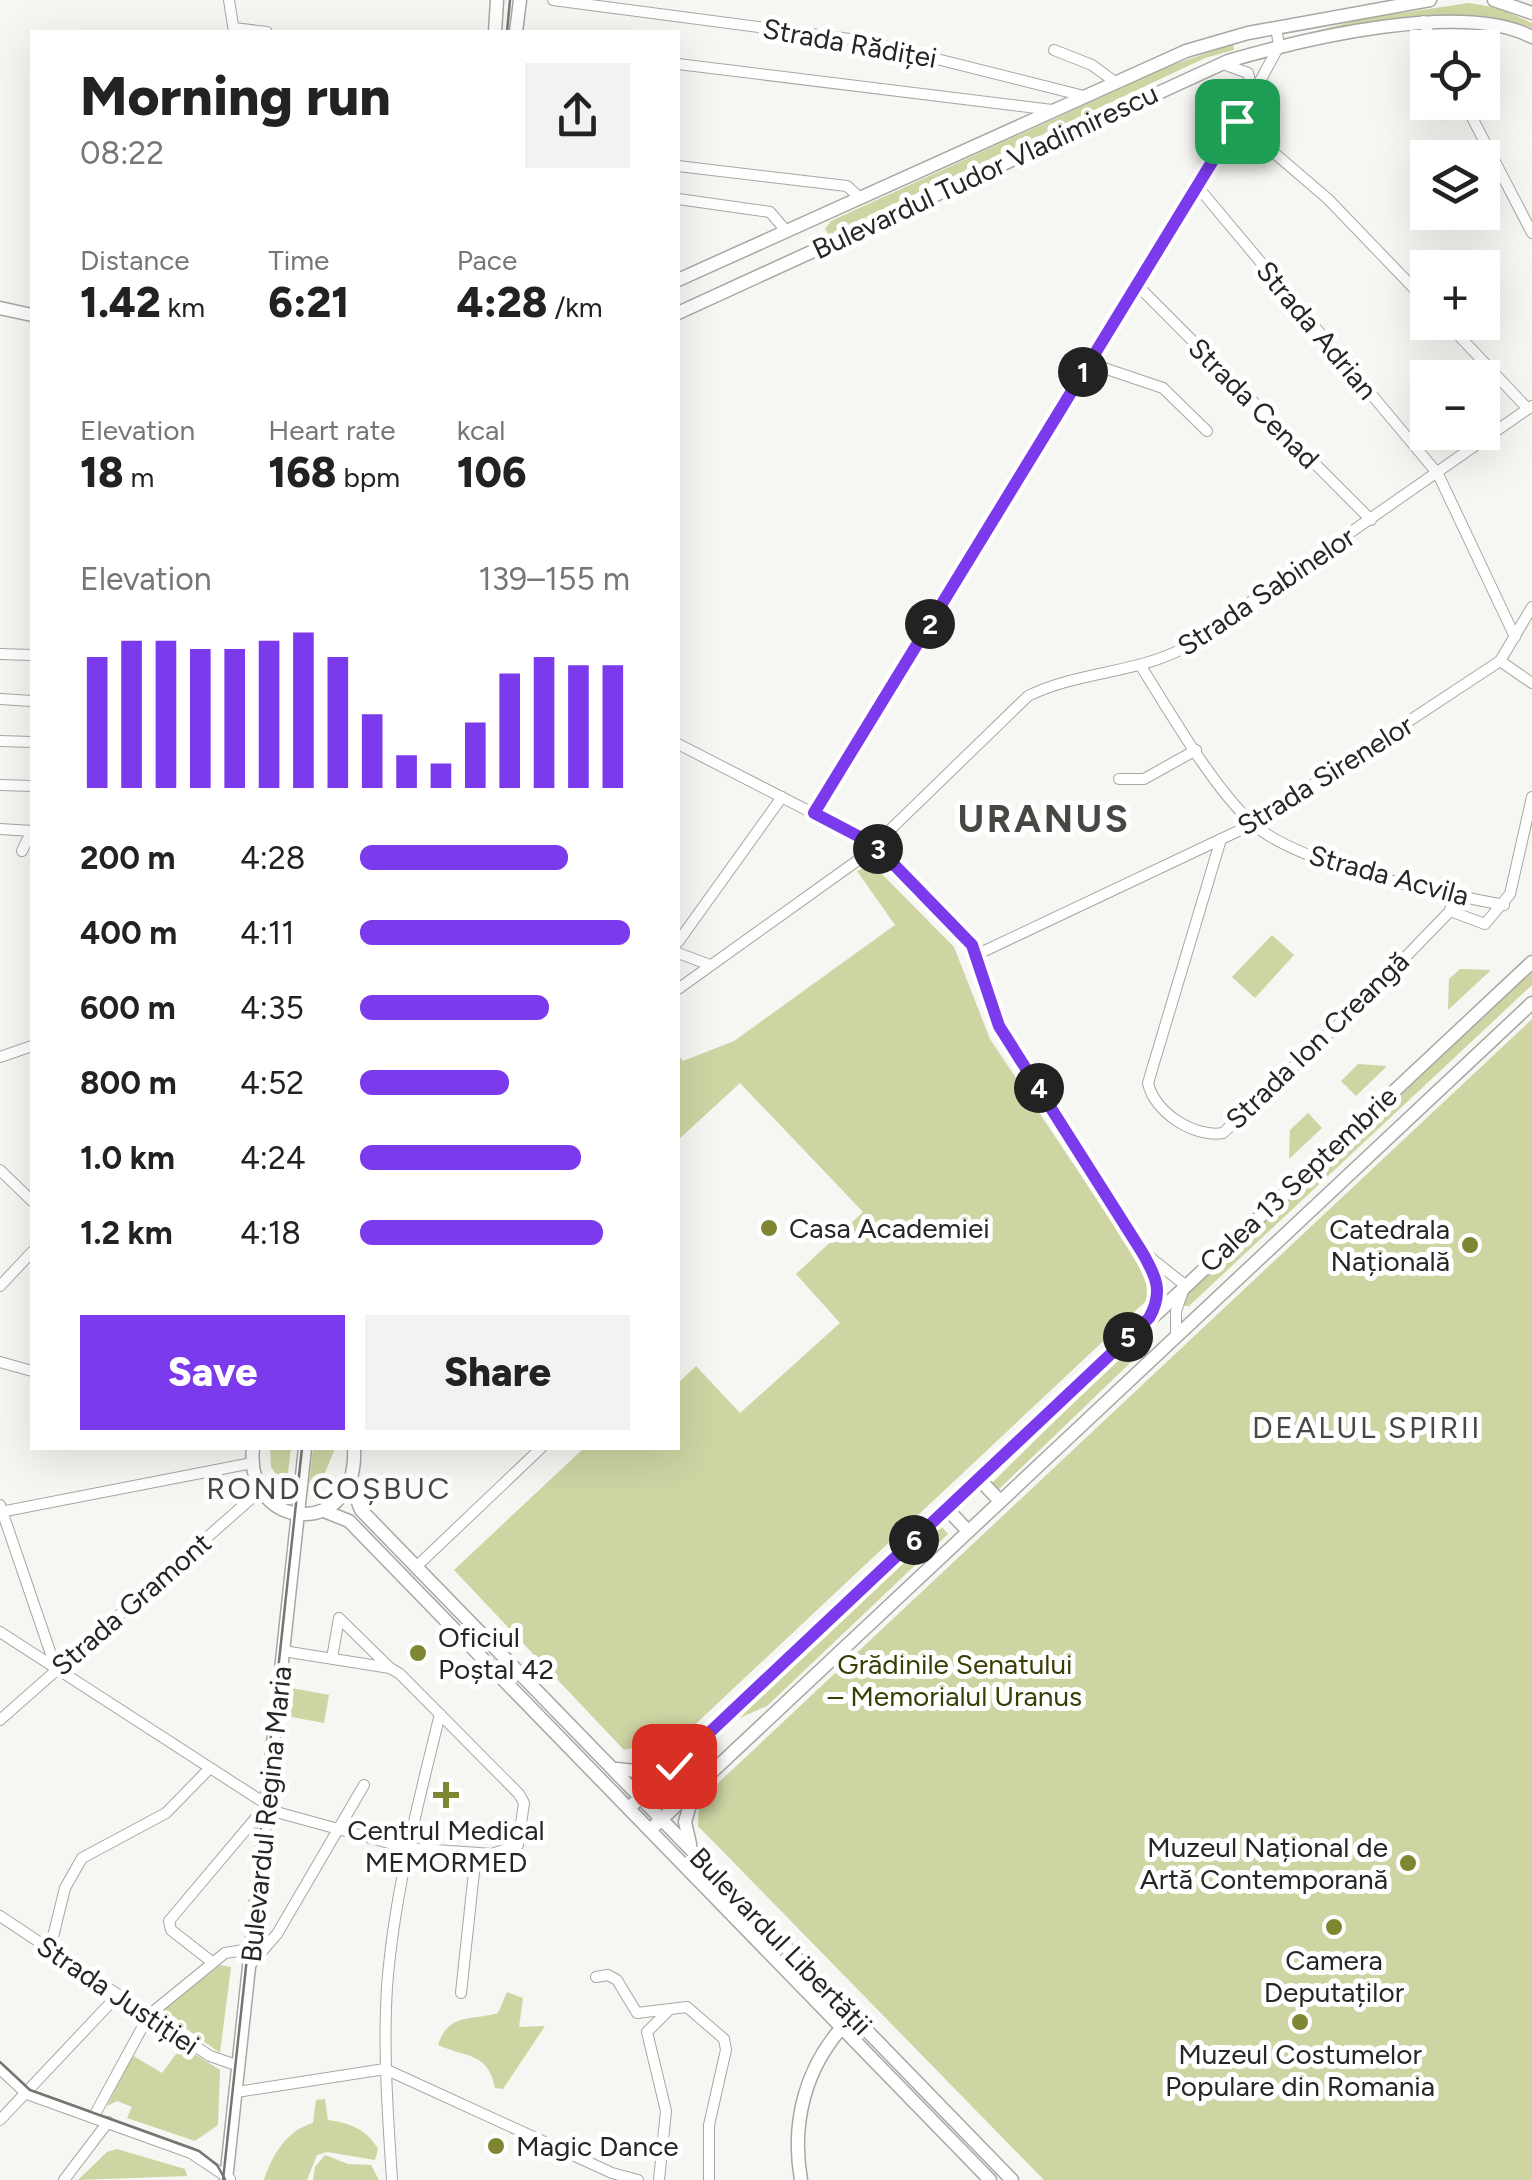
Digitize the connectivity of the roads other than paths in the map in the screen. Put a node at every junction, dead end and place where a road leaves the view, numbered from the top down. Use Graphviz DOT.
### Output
graph roads {
  1 [pos="229,0"];
  2 [pos="497,0"];
  3 [pos="520,0"];
  4 [pos="553,0"];
  5 [pos="1430,0"];
  6 [pos="1494,0"];
  7 [pos="1532,13"];
  8 [pos="1423,22"];
  9 [pos="1276,28"];
  10 [pos="234,30"];
  11 [pos="495,30"];
  12 [pos="516,30"];
  13 [pos="1427,30"];
  14 [pos="1532,36"];
  15 [pos="1279,46"];
  16 [pos="1054,50"];
  17 [pos="680,64"];
  18 [pos="1220,64"];
  19 [pos="1115,82"];
  20 [pos="1058,89"];
  21 [pos="1253,94"];
  22 [pos="1084,96"];
  23 [pos="1016,107"];
  24 [pos="1055,109"];
  25 [pos="1237,121"];
  26 [pos="1019,126"];
  27 [pos="680,166"];
  28 [pos="1500,172"];
  29 [pos="1197,186"];
  30 [pos="860,198"];
  31 [pos="680,200"];
  32 [pos="813,220"];
  33 [pos="787,232"];
  34 [pos="1532,233"];
  35 [pos="824,244"];
  36 [pos="680,279"];
  37 [pos="1137,285"];
  38 [pos="1410,285"];
  39 [pos="0,308"];
  40 [pos="680,312"];
  41 [pos="30,315"];
  42 [pos="1464,340"];
  43 [pos="1089,362"];
  44 [pos="1530,407"];
  45 [pos="1207,431"];
  46 [pos="1438,474"];
  47 [pos="1370,520"];
  48 [pos="1532,607"];
  49 [pos="1515,636"];
  50 [pos="0,654"];
  51 [pos="30,656"];
  52 [pos="1500,662"];
  53 [pos="1142,668"];
  54 [pos="1532,683"];
  55 [pos="0,700"];
  56 [pos="30,701"];
  57 [pos="0,740"];
  58 [pos="30,742"];
  59 [pos="680,745"];
  60 [pos="1196,750"];
  61 [pos="1119,779"];
  62 [pos="0,785"];
  63 [pos="30,786"];
  64 [pos="782,796"];
  65 [pos="1532,798"];
  66 [pos="814,813"];
  67 [pos="1253,824"];
  68 [pos="0,829"];
  69 [pos="30,830"];
  70 [pos="30,834"];
  71 [pos="1222,839"];
  72 [pos="875,845"];
  73 [pos="22,851"];
  74 [pos="1453,895"];
  75 [pos="1504,905"];
  76 [pos="1450,911"];
  77 [pos="680,939"];
  78 [pos="680,954"];
  79 [pos="978,954"];
  80 [pos="1532,962"];
  81 [pos="710,966"];
  82 [pos="680,988"];
  83 [pos="1532,1003"];
  84 [pos="30,1047"];
  85 [pos="0,1057"];
  86 [pos="0,1170"];
  87 [pos="30,1198"];
  88 [pos="1142,1252"];
  89 [pos="30,1254"];
  90 [pos="3,1278"];
  91 [pos="1184,1285"];
  92 [pos="1149,1318"];
  93 [pos="1176,1336"];
  94 [pos="0,1362"];
  95 [pos="30,1370"];
  96 [pos="254,1450"];
  97 [pos="305,1450"];
  98 [pos="354,1450"];
  99 [pos="539,1450"];
  100 [pos="252,1463"];
  101 [pos="978,1479"];
  102 [pos="350,1482"];
  103 [pos="262,1489"];
  104 [pos="1000,1501"];
  105 [pos="947,1509"];
  106 [pos="1,1510"];
  107 [pos="324,1511"];
  108 [pos="297,1517"];
  109 [pos="968,1531"];
  110 [pos="416,1566"];
  111 [pos="0,1632"];
  112 [pos="283,1650"];
  113 [pos="332,1658"];
  114 [pos="390,1668"];
  115 [pos="56,1670"];
  116 [pos="440,1714"];
  117 [pos="0,1720"];
  118 [pos="674,1766"];
  119 [pos="614,1768"];
  120 [pos="208,1770"];
  121 [pos="364,1785"];
  122 [pos="696,1786"];
  123 [pos="642,1796"];
  124 [pos="266,1806"];
  125 [pos="629,1808"];
  126 [pos="663,1818"];
  127 [pos="650,1830"];
  128 [pos="340,1832"];
  129 [pos="690,1847"];
  130 [pos="406,1848"];
  131 [pos="476,1853"];
  132 [pos="0,1916"];
  133 [pos="251,1948"];
  134 [pos="50,1949"];
  135 [pos="212,1962"];
  136 [pos="250,1965"];
  137 [pos="596,1978"];
  138 [pos="461,1993"];
  139 [pos="118,1995"];
  140 [pos="673,2008"];
  141 [pos="637,2014"];
  142 [pos="149,2015"];
  143 [pos="852,2016"];
  144 [pos="841,2028"];
  145 [pos="648,2032"];
  146 [pos="240,2066"];
  147 [pos="386,2068"];
  148 [pos="0,2069"];
  149 [pos="237,2092"];
  150 [pos="27,2094"];
  151 [pos="94,2116"];
  152 [pos="0,2120"];
  153 [pos="108,2122"];
  154 [pos="228,2179"];
  155 [pos="64,2180"];
  156 [pos="392,2180"];
  157 [pos="638,2180"];
  158 [pos="659,2180"];
  159 [pos="709,2180"];
  160 [pos="801,2180"];
  161 [pos="990,2180"];
  162 [pos="1012,2180"];
  1 -- 10 [label="street"];
  2 -- 11 [label="main road"];
  3 -- 12 [label="main road"];
  4 -- 20 [label="street, Strada Rădiței"];
  5 -- 9 [label="main road, Bulevardul Tudor Vladimirescu"];
  6 -- 7 [label="main road"];
  8 -- 13 [label="street"];
  8 -- 14 [label="main road, Bulevardul Tudor Vladimirescu"];
  8 -- 15 [label="main road, Bulevardul Tudor Vladimirescu"];
  9 -- 15 [label="street"];
  9 -- 19 [label="main road, Bulevardul Tudor Vladimirescu"];
  15 -- 18 [label="main road, Bulevardul Tudor Vladimirescu"];
  15 -- 21 [label="street"];
  16 -- 19 [label="street"];
  17 -- 23 [label="street"];
  18 -- 21 [label="street"];
  18 -- 35 [label="main road, Bulevardul Tudor Vladimirescu"];
  19 -- 22 [label="main road, Bulevardul Tudor Vladimirescu"];
  20 -- 22 [label="street, Strada Rădiței"];
  20 -- 24 [label="street"];
  21 -- 25 [label="street"];
  22 -- 24 [label="main road, Bulevardul Tudor Vladimirescu"];
  23 -- 24 [label="street"];
  23 -- 26 [label="street"];
  24 -- 26 [label="main road, Bulevardul Tudor Vladimirescu"];
  25 -- 29 [label="street"];
  25 -- 38 [label="street"];
  26 -- 30 [label="main road, Bulevardul Tudor Vladimirescu"];
  27 -- 30 [label="street"];
  28 -- 34 [label="street"];
  29 -- 37 [label="street"];
  29 -- 46 [label="street, Strada Adrian"];
  30 -- 32 [label="main road, Bulevardul Tudor Vladimirescu"];
  31 -- 33 [label="street"];
  32 -- 33 [label="main road, Bulevardul Tudor Vladimirescu"];
  32 -- 35 [label="main road"];
  33 -- 36 [label="main road, Bulevardul Tudor Vladimirescu"];
  35 -- 40 [label="main road, Bulevardul Tudor Vladimirescu"];
  37 -- 43 [label="street"];
  37 -- 47 [label="street, Strada Cenad"];
  39 -- 41 [label="main road"];
  42 -- 44 [label="street"];
  43 -- 45 [label="street"];
  43 -- 66 [label="street"];
  44 -- 46 [label="street, Strada Sabinelor"];
  46 -- 47 [label="street, Strada Sabinelor"];
  46 -- 49 [label="street, Strada Adrian"];
  47 -- 53 [label="street, Strada Sabinelor"];
  48 -- 49 [label="street, Strada Sirenelor"];
  49 -- 52 [label="street, Strada Sirenelor"];
  50 -- 51 [label="street"];
  52 -- 54 [label="street"];
  52 -- 67 [label="street, Strada Sirenelor"];
  53 -- 60 [label="street, Strada Acvila"];
  53 -- 72 [label="street, Strada Sabinelor"];
  55 -- 56 [label="street"];
  57 -- 58 [label="street"];
  59 -- 64 [label="street"];
  60 -- 61 [label="street"];
  60 -- 67 [label="street, Strada Acvila"];
  62 -- 63 [label="street"];
  64 -- 66 [label="street"];
  64 -- 77 [label="street"];
  65 -- 75 [label="street"];
  66 -- 72 [label="street"];
  67 -- 71 [label="street, Strada Sirenelor"];
  67 -- 74 [label="street, Strada Acvila"];
  68 -- 69 [label="street"];
  70 -- 73 [label="street"];
  71 -- 76 [label="street, Strada Ion Creangă"];
  71 -- 79 [label="street, Strada Sirenelor"];
  72 -- 79 [label="street"];
  72 -- 81 [label="street, Strada Sabinelor"];
  74 -- 75 [label="street, Strada Acvila"];
  74 -- 76 [label="street"];
  75 -- 76 [label="street"];
  78 -- 81 [label="street"];
  79 -- 88 [label="street"];
  80 -- 91 [label="main road, Calea 13 Septembrie"];
  81 -- 82 [label="street, Strada Sabinelor"];
  83 -- 93 [label="main road, Calea 13 Septembrie"];
  84 -- 85 [label="street"];
  86 -- 87 [label="street"];
  88 -- 91 [label="street"];
  88 -- 92 [label="street"];
  89 -- 90 [label="street"];
  91 -- 92 [label="main road, Calea 13 Septembrie"];
  91 -- 93 [label="street"];
  92 -- 101 [label="main road, Calea 13 Septembrie"];
  93 -- 104 [label="main road, Calea 13 Septembrie"];
  94 -- 95 [label="street"];
  96 -- 100 [label="main road"];
  97 -- 108 [label="main road, Bulevardul Regina Maria"];
  98 -- 102 [label="main road"];
  99 -- 110 [label="street"];
  100 -- 103 [label="main road"];
  100 -- 106 [label="street"];
  101 -- 104 [label="main road"];
  101 -- 105 [label="main road, Calea 13 Septembrie"];
  102 -- 107 [label="main road"];
  102 -- 110 [label="main road, Bulevardul Libertății"];
  103 -- 108 [label="main road"];
  103 -- 115 [label="street, Strada Gramont"];
  104 -- 109 [label="main road, Calea 13 Septembrie"];
  105 -- 109 [label="main road"];
  105 -- 118 [label="main road, Calea 13 Septembrie"];
  106 -- 115 [label="street"];
  107 -- 108 [label="main road"];
  107 -- 125 [label="main road, Bulevardul Libertății"];
  108 -- 112 [label="main road, Bulevardul Regina Maria"];
  109 -- 122 [label="main road, Calea 13 Septembrie"];
  110 -- 119 [label="main road, Bulevardul Libertății"];
  111 -- 115 [label="street"];
  112 -- 113 [label="street"];
  112 -- 124 [label="main road, Bulevardul Regina Maria"];
  113 -- 114 [label="street"];
  113 -- 114 [label="street"];
  114 -- 116 [label="street"];
  115 -- 117 [label="street, Strada Gramont"];
  115 -- 120 [label="street"];
  116 -- 130 [label="street"];
  116 -- 131 [label="street"];
  118 -- 119 [label="main road"];
  118 -- 123 [label="main road, Calea 13 Septembrie"];
  119 -- 123 [label="main road, Bulevardul Libertății"];
  120 -- 124 [label="street"];
  120 -- 134 [label="street"];
  121 -- 128 [label="street"];
  122 -- 126 [label="main road, Calea 13 Septembrie"];
  122 -- 129 [label="main road"];
  123 -- 125 [label="main road, Calea 13 Septembrie"];
  123 -- 126 [label="main road, Bulevardul Libertății"];
  124 -- 128 [label="street"];
  124 -- 133 [label="main road, Bulevardul Regina Maria"];
  124 -- 135 [label="street"];
  125 -- 127 [label="main road, Bulevardul Libertății"];
  126 -- 127 [label="main road, Calea 13 Septembrie"];
  126 -- 129 [label="main road, Bulevardul Libertății"];
  127 -- 144 [label="main road, Bulevardul Libertății"];
  128 -- 130 [label="street"];
  128 -- 136 [label="street"];
  129 -- 143 [label="main road, Bulevardul Libertății"];
  130 -- 131 [label="street"];
  130 -- 147 [label="street"];
  131 -- 138 [label="street"];
  132 -- 134 [label="street, Strada Justiției"];
  133 -- 135 [label="street"];
  133 -- 136 [label="main road, Bulevardul Regina Maria"];
  134 -- 139 [label="street, Strada Justiției"];
  135 -- 142 [label="street"];
  136 -- 146 [label="main road, Bulevardul Regina Maria"];
  137 -- 141 [label="street"];
  139 -- 142 [label="street, Strada Justiției"];
  139 -- 150 [label="street"];
  140 -- 141 [label="street"];
  140 -- 145 [label="street"];
  140 -- 159 [label="street"];
  141 -- 145 [label="street"];
  142 -- 146 [label="street, Strada Justiției"];
  142 -- 151 [label="street"];
  143 -- 144 [label="main road"];
  143 -- 162 [label="main road, Bulevardul Libertății"];
  144 -- 160 [label="main road"];
  144 -- 161 [label="main road, Bulevardul Libertății"];
  145 -- 158 [label="street"];
  146 -- 149 [label="main road, Bulevardul Regina Maria"];
  147 -- 149 [label="street"];
  147 -- 156 [label="street"];
  147 -- 157 [label="street"];
  148 -- 150 [label="street"];
  149 -- 154 [label="main road, Bulevardul Regina Maria"];
  150 -- 151 [label="street"];
  150 -- 152 [label="street"];
  151 -- 153 [label="street"];
  153 -- 154 [label="street"];
  153 -- 155 [label="street"];
}
